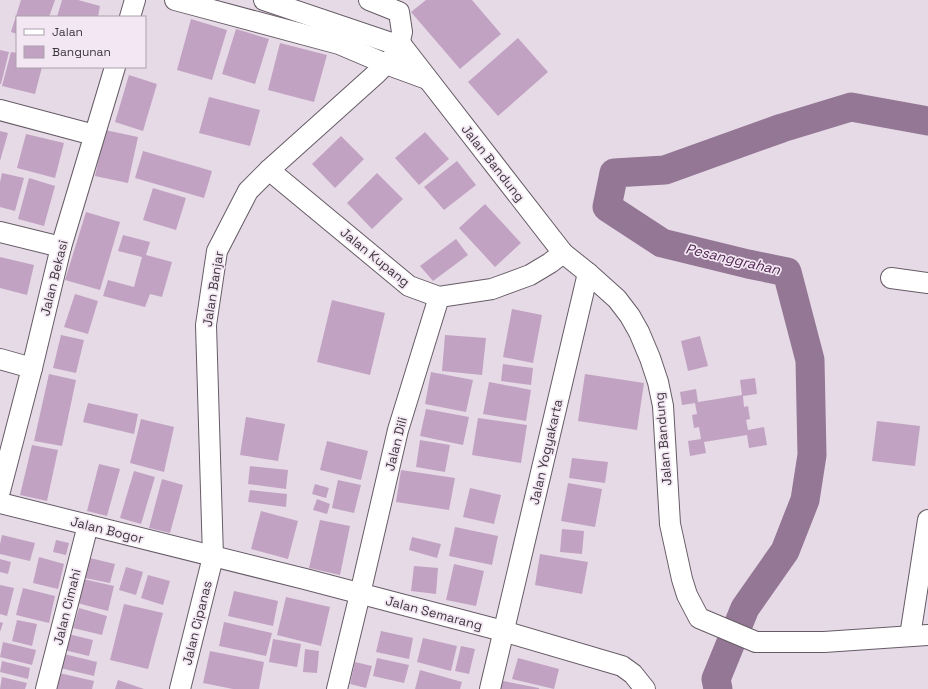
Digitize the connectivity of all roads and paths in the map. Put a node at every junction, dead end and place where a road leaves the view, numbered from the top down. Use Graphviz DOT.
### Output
graph roads {
  1 [pos="136,0"];
  2 [pos="175,0"];
  3 [pos="264,0"];
  4 [pos="369,0"];
  5 [pos="130,16"];
  6 [pos="401,46"];
  7 [pos="386,64"];
  8 [pos="115,68"];
  9 [pos="427,79"];
  10 [pos="0,110"];
  11 [pos="94,135"];
  12 [pos="269,170"];
  13 [pos="0,232"];
  14 [pos="61,247"];
  15 [pos="563,253"];
  16 [pos="588,272"];
  17 [pos="891,278"];
  18 [pos="928,283"];
  19 [pos="439,296"];
  20 [pos="0,360"];
  21 [pos="32,368"];
  22 [pos="0,491"];
  23 [pos="0,503"];
  24 [pos="928,520"];
  25 [pos="88,525"];
  26 [pos="213,557"];
  27 [pos="360,594"];
  28 [pos="503,631"];
  29 [pos="919,635"];
  30 [pos="635,684"];
  31 [pos="46,689"];
  32 [pos="180,689"];
  33 [pos="337,689"];
  34 [pos="490,689"];
  1 -- 5 [label="street"];
  2 -- 7 [label="street"];
  3 -- 6 [label="street"];
  4 -- 6 [label="street"];
  6 -- 7 [label="street, Jalan Banjar"];
  6 -- 9 [label="street, Jalan Bandung"];
  7 -- 9 [label="street"];
  7 -- 12 [label="street, Jalan Banjar"];
  8 -- 11 [label="street, Jalan Bekasi"];
  9 -- 15 [label="street, Jalan Bandung"];
  10 -- 11 [label="street"];
  11 -- 14 [label="street, Jalan Bekasi"];
  12 -- 19 [label="street, Jalan Kupang"];
  12 -- 26 [label="street, Jalan Banjar"];
  13 -- 14 [label="street"];
  14 -- 21 [label="street, Jalan Bekasi"];
  15 -- 16 [label="street, Jalan Bandung"];
  15 -- 19 [label="street, Jalan Kupang"];
  16 -- 28 [label="street, Jalan Yogyakarta"];
  16 -- 29 [label="street, Jalan Bandung"];
  17 -- 18 [label="street"];
  19 -- 27 [label="street, Jalan Dili"];
  20 -- 21 [label="street"];
  21 -- 22 [label="street, Jalan Bekasi"];
  23 -- 25 [label="street, Jalan Bogor"];
  24 -- 29 [label="street"];
  25 -- 26 [label="street, Jalan Bogor"];
  25 -- 31 [label="street, Jalan Cimahi"];
  26 -- 27 [label="street, Jalan Semarang"];
  26 -- 32 [label="street, Jalan Cipanas"];
  27 -- 28 [label="street, Jalan Semarang"];
  27 -- 33 [label="street, Jalan Dili"];
  28 -- 30 [label="street, Jalan Semarang"];
  28 -- 34 [label="street, Jalan Yogyakarta"];
}
